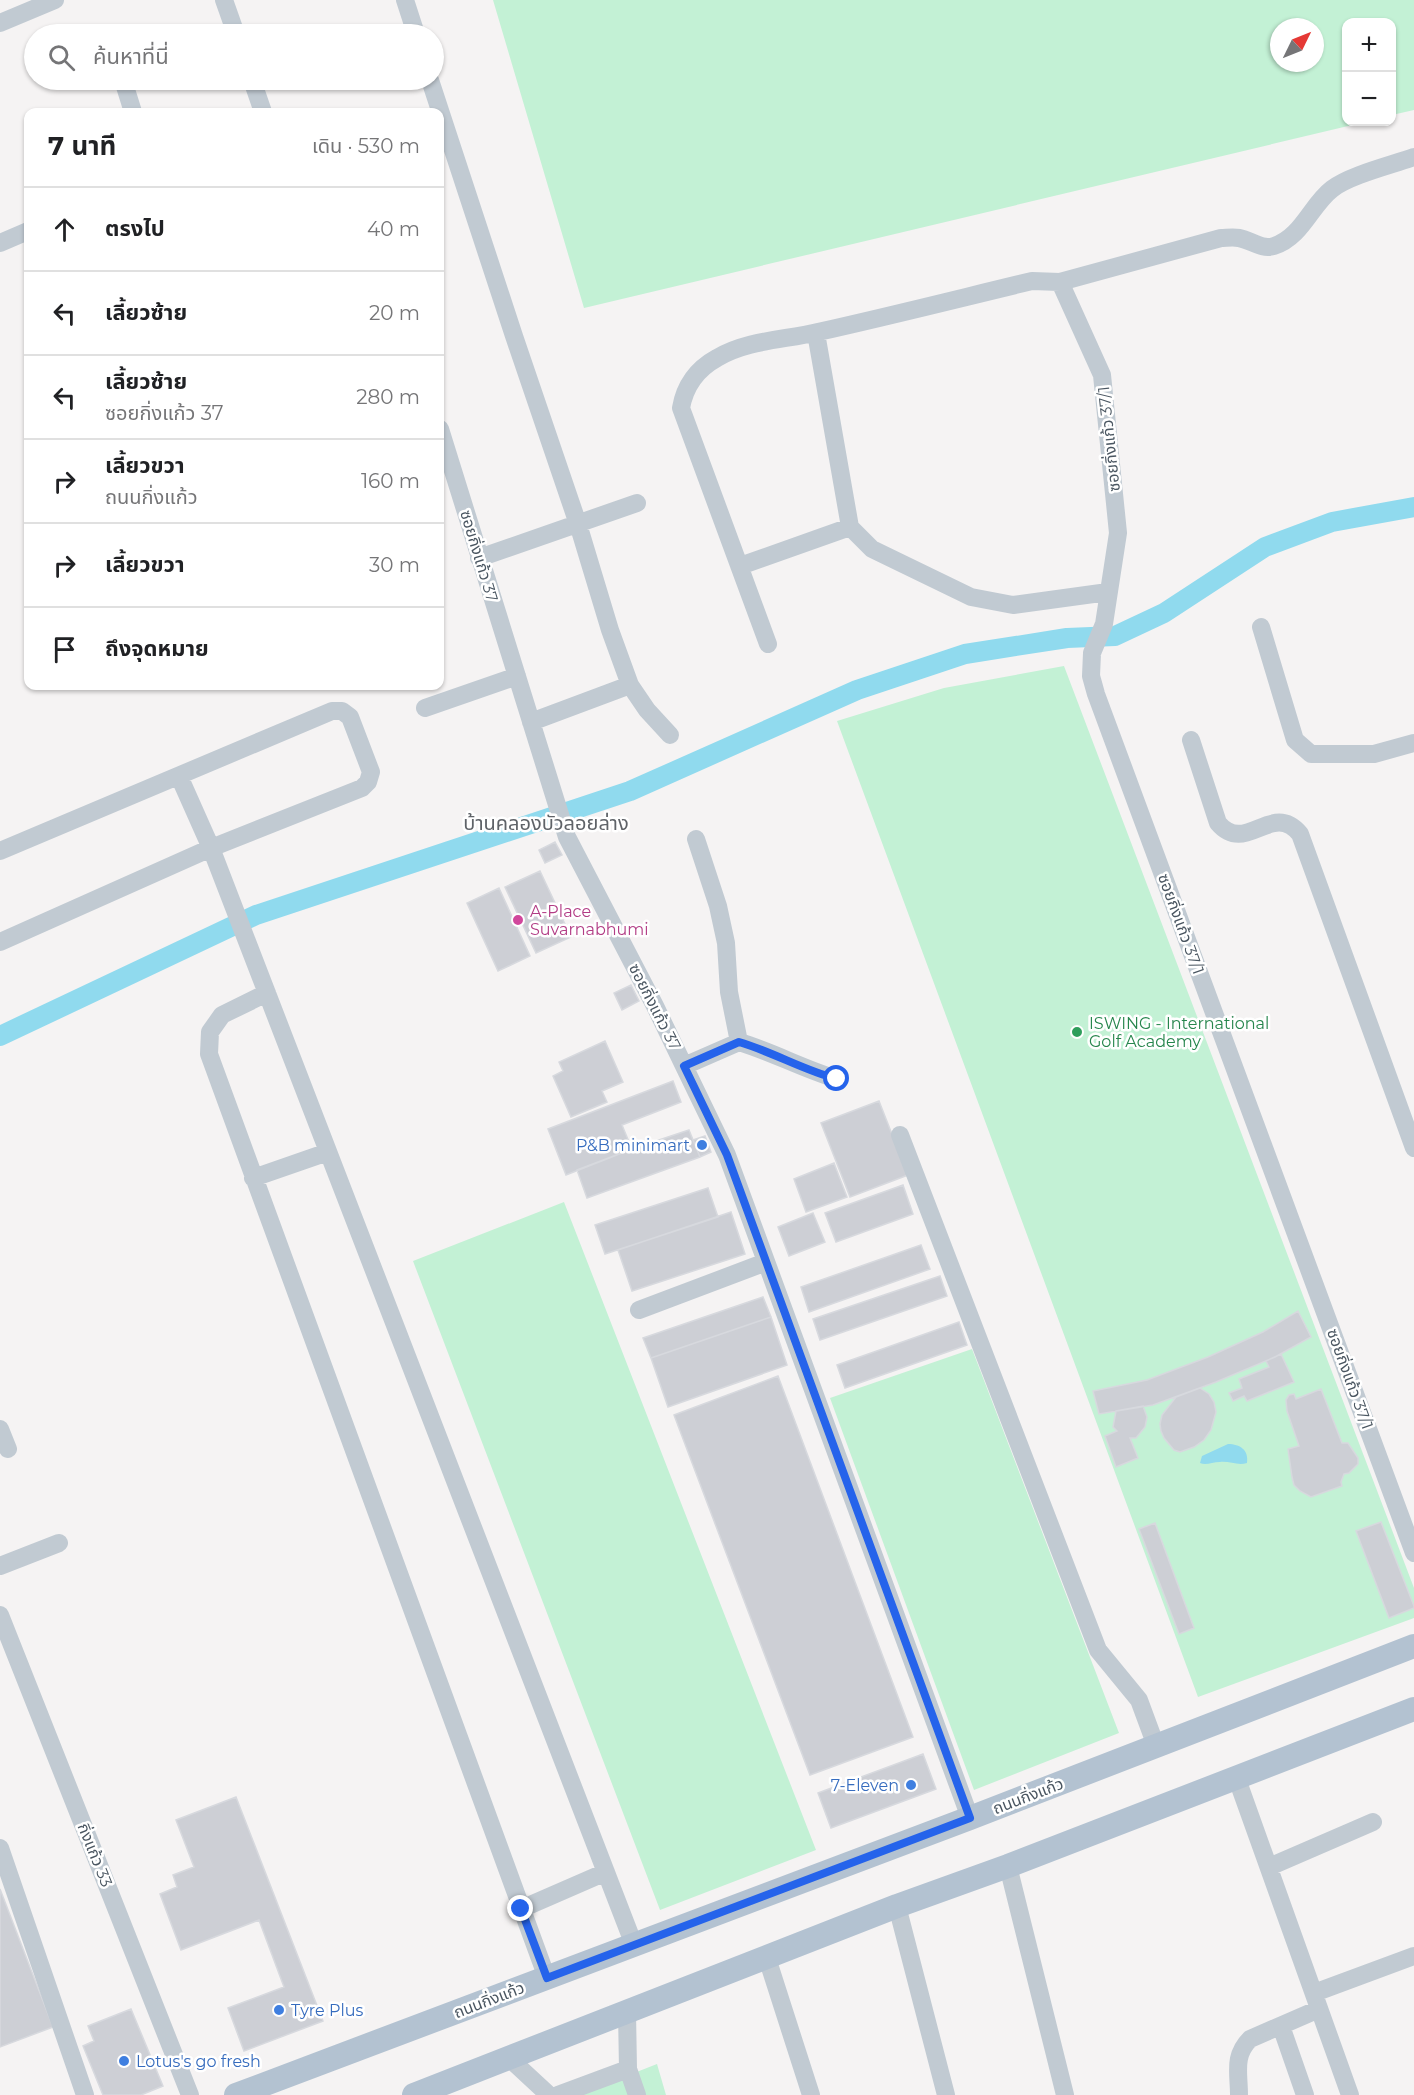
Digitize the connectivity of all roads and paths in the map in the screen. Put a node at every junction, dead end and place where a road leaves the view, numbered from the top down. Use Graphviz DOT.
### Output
graph roads {
  1 [pos="55,0"];
  2 [pos="224,0"];
  3 [pos="405,0"];
  4 [pos="0,22"];
  5 [pos="232,24"];
  6 [pos="413,24"];
  7 [pos="126,90"];
  8 [pos="255,90"];
  9 [pos="433,90"];
  10 [pos="132,108"];
  11 [pos="262,108"];
  12 [pos="439,108"];
  13 [pos="444,124"];
  14 [pos="1414,157"];
  15 [pos="24,233"];
  16 [pos="0,243"];
  17 [pos="1060,282"];
  18 [pos="816,333"];
  19 [pos="444,442"];
  20 [pos="637,503"];
  21 [pos="578,524"];
  22 [pos="850,527"];
  23 [pos="479,558"];
  24 [pos="740,566"];
  25 [pos="1108,592"];
  26 [pos="1261,627"];
  27 [pos="768,644"];
  28 [pos="517,676"];
  29 [pos="630,685"];
  30 [pos="425,708"];
  31 [pos="531,722"];
  32 [pos="670,735"];
  33 [pos="1191,740"];
  34 [pos="1414,743"];
  35 [pos="179,776"];
  36 [pos="696,839"];
  37 [pos="211,848"];
  38 [pos="0,851"];
  39 [pos="0,942"];
  40 [pos="267,993"];
  41 [pos="739,1042"];
  42 [pos="684,1066"];
  43 [pos="837,1079"];
  44 [pos="900,1135"];
  45 [pos="1414,1148"];
  46 [pos="328,1152"];
  47 [pos="254,1178"];
  48 [pos="766,1262"];
  49 [pos="639,1310"];
  50 [pos="0,1429"];
  51 [pos="8,1449"];
  52 [pos="58,1542"];
  53 [pos="1414,1553"];
  54 [pos="0,1566"];
  55 [pos="0,1615"];
  56 [pos="1414,1646"];
  57 [pos="1414,1709"];
  58 [pos="1156,1746"];
  59 [pos="1237,1779"];
  60 [pos="970,1818"];
  61 [pos="1373,1822"];
  62 [pos="0,1848"];
  63 [pos="1008,1866"];
  64 [pos="1269,1867"];
  65 [pos="606,1872"];
  66 [pos="897,1906"];
  67 [pos="521,1909"];
  68 [pos="634,1945"];
  69 [pos="1414,1956"];
  70 [pos="767,1958"];
  71 [pos="547,1978"];
  72 [pos="1316,2001"];
  73 [pos="627,2012"];
  74 [pos="1281,2026"];
  75 [pos="509,2058"];
  76 [pos="628,2069"];
  77 [pos="85,2095"];
  78 [pos="190,2095"];
  79 [pos="236,2095"];
  80 [pos="414,2095"];
  81 [pos="549,2095"];
  82 [pos="558,2095"];
  83 [pos="637,2095"];
  84 [pos="811,2095"];
  85 [pos="946,2095"];
  86 [pos="1065,2095"];
  87 [pos="1239,2095"];
  88 [pos="1305,2095"];
  89 [pos="1350,2095"];
  1 -- 4 [label="street"];
  2 -- 5 [label="street"];
  3 -- 6 [label="street"];
  7 -- 10 [label="street"];
  8 -- 11 [label="street"];
  9 -- 12 [label="street"];
  13 -- 21 [label="street"];
  14 -- 17 [label="street"];
  15 -- 16 [label="street"];
  17 -- 18 [label="street"];
  17 -- 25 [label="street, ซอยกิ่งแก้ว 37/1"];
  18 -- 22 [label="street"];
  18 -- 24 [label="street"];
  19 -- 23 [label="street, ซอยกิ่งแก้ว 37"];
  20 -- 21 [label="street"];
  21 -- 23 [label="street"];
  21 -- 29 [label="street"];
  22 -- 24 [label="street"];
  22 -- 25 [label="street"];
  23 -- 28 [label="street, ซอยกิ่งแก้ว 37"];
  24 -- 27 [label="street"];
  25 -- 53 [label="street, ซอยกิ่งแก้ว 37/1"];
  26 -- 34 [label="street"];
  28 -- 30 [label="street"];
  28 -- 31 [label="street, ซอยกิ่งแก้ว 37"];
  29 -- 31 [label="street"];
  29 -- 32 [label="street"];
  31 -- 42 [label="street, ซอยกิ่งแก้ว 37"];
  33 -- 45 [label="street"];
  35 -- 37 [label="street"];
  35 -- 37 [label="street"];
  35 -- 38 [label="street"];
  36 -- 41 [label="street"];
  37 -- 39 [label="street"];
  37 -- 40 [label="street"];
  40 -- 46 [label="street"];
  40 -- 47 [label="street"];
  41 -- 42 [label="street"];
  41 -- 43 [label="street"];
  42 -- 48 [label="street, ซอยกิ่งแก้ว 37"];
  44 -- 58 [label="street"];
  46 -- 47 [label="street"];
  46 -- 65 [label="street"];
  47 -- 67 [label="street"];
  48 -- 49 [label="street"];
  48 -- 60 [label="street, ซอยกิ่งแก้ว 37"];
  50 -- 51 [label="street"];
  52 -- 54 [label="street"];
  55 -- 78 [label="street, กิ่งแก้ว 33"];
  56 -- 58 [label="main road, ถนนกิ่งแก้ว"];
  57 -- 59 [label="main road"];
  58 -- 60 [label="main road, ถนนกิ่งแก้ว"];
  59 -- 63 [label="main road"];
  59 -- 64 [label="street"];
  60 -- 68 [label="main road, ถนนกิ่งแก้ว"];
  61 -- 64 [label="street"];
  62 -- 77 [label="street"];
  63 -- 66 [label="main road"];
  63 -- 86 [label="street"];
  64 -- 72 [label="street"];
  65 -- 67 [label="street"];
  65 -- 68 [label="street"];
  66 -- 70 [label="main road"];
  66 -- 85 [label="street"];
  67 -- 71 [label="street"];
  68 -- 71 [label="main road, ถนนกิ่งแก้ว"];
  69 -- 72 [label="street"];
  70 -- 73 [label="main road"];
  70 -- 84 [label="street"];
  71 -- 79 [label="main road, ถนนกิ่งแก้ว"];
  72 -- 74 [label="street"];
  72 -- 89 [label="street"];
  73 -- 75 [label="main road"];
  73 -- 76 [label="street"];
  74 -- 87 [label="street"];
  74 -- 88 [label="street"];
  75 -- 80 [label="main road"];
  75 -- 81 [label="street"];
  76 -- 82 [label="street"];
  76 -- 83 [label="street"];
}
